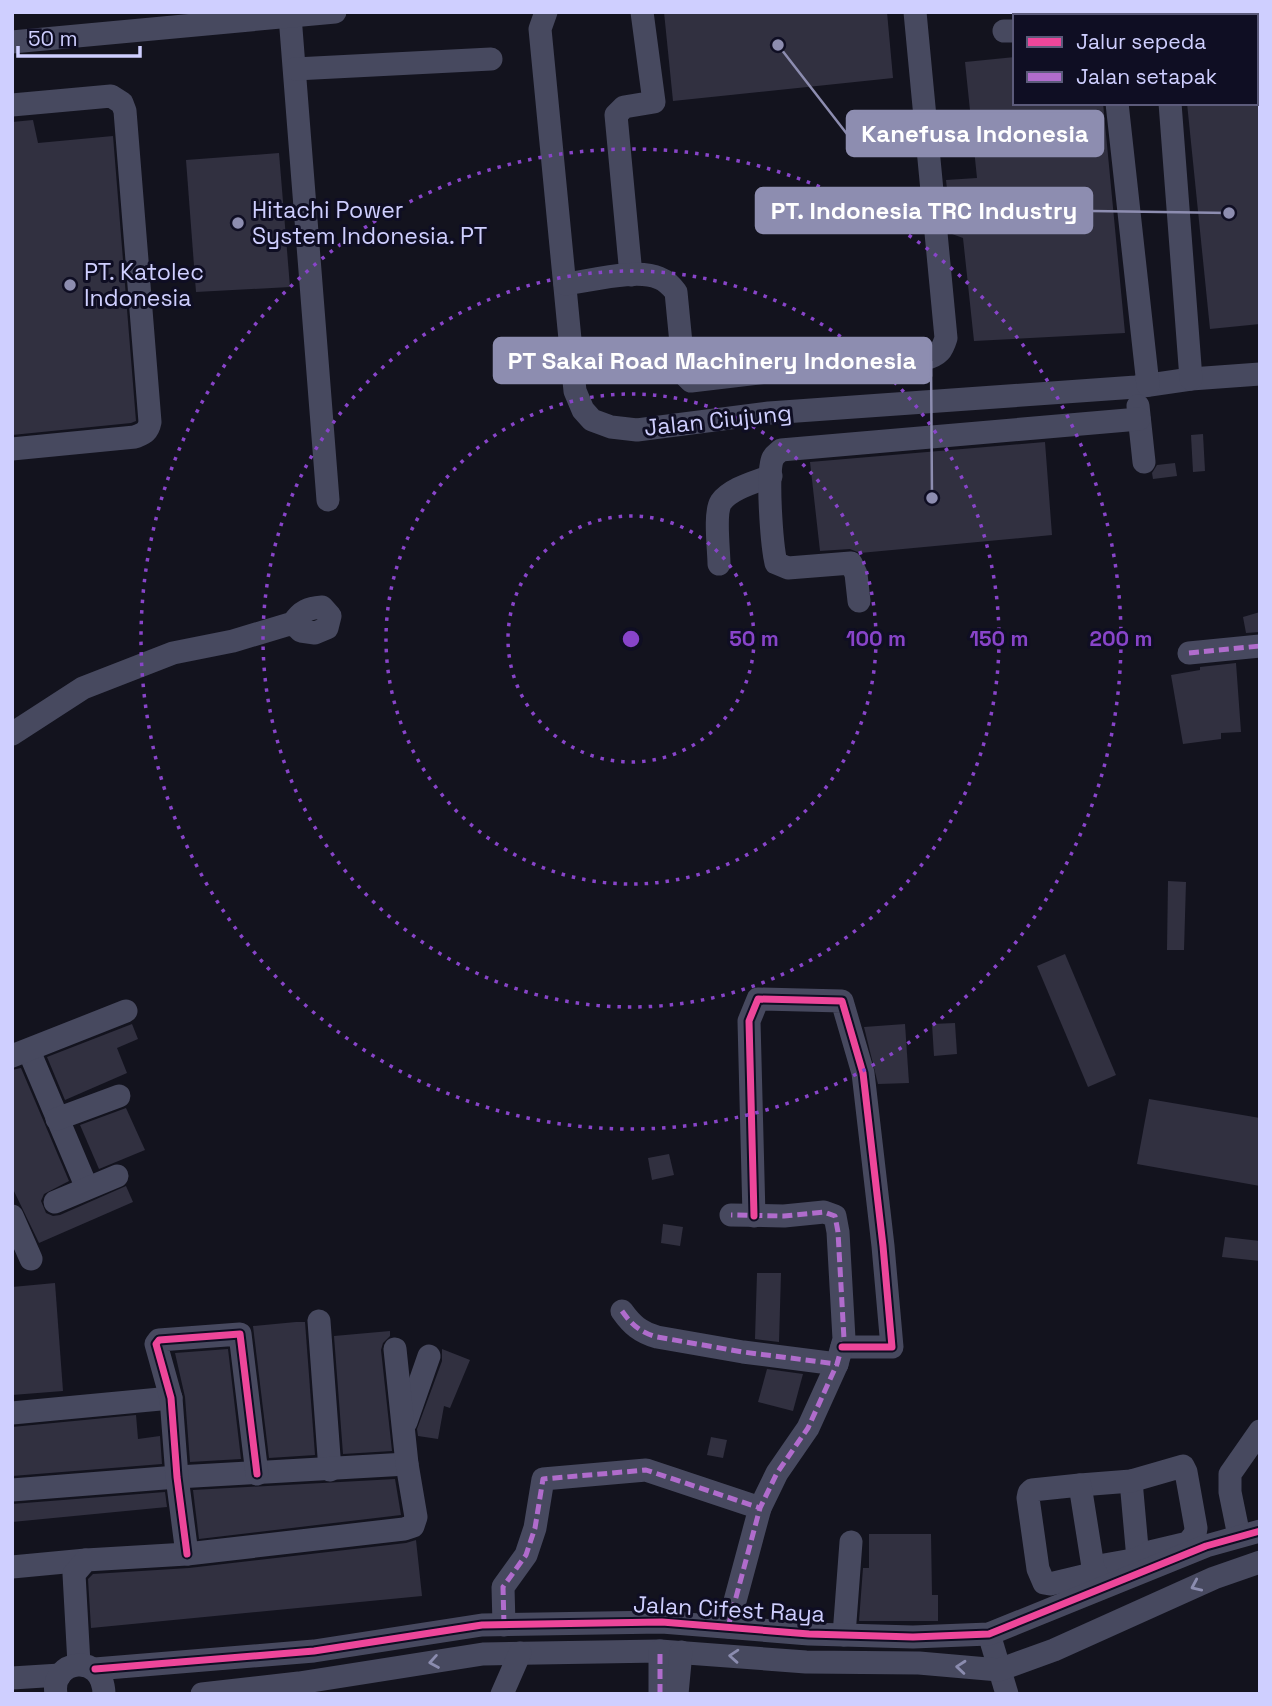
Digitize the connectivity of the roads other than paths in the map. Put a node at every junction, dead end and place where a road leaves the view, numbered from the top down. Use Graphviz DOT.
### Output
graph roads {
  1 [pos="335,12"];
  2 [pos="642,12"];
  3 [pos="915,12"];
  4 [pos="290,16"];
  5 [pos="538,18"];
  6 [pos="12,42"];
  7 [pos="491,59"];
  8 [pos="295,69"];
  9 [pos="12,105"];
  10 [pos="1117,105"];
  11 [pos="1170,105"];
  12 [pos="631,275"];
  13 [pos="565,284"];
  14 [pos="1260,374"];
  15 [pos="1191,379"];
  16 [pos="1142,386"];
  17 [pos="1139,419"];
  18 [pos="12,449"];
  19 [pos="1144,462"];
  20 [pos="771,476"];
  21 [pos="328,500"];
  22 [pos="719,564"];
  23 [pos="859,601"];
  24 [pos="293,623"];
  25 [pos="1260,646"];
  26 [pos="1189,653"];
  27 [pos="12,734"];
  28 [pos="126,1011"];
  29 [pos="21,1053"];
  30 [pos="119,1096"];
  31 [pos="57,1119"];
  32 [pos="117,1176"];
  33 [pos="87,1188"];
  34 [pos="55,1202"];
  35 [pos="12,1216"];
  36 [pos="31,1259"];
  37 [pos="622,1311"];
  38 [pos="319,1321"];
  39 [pos="395,1349"];
  40 [pos="839,1355"];
  41 [pos="429,1356"];
  42 [pos="171,1398"];
  43 [pos="12,1413"];
  44 [pos="404,1429"];
  45 [pos="1260,1431"];
  46 [pos="407,1464"];
  47 [pos="330,1470"];
  48 [pos="257,1474"];
  49 [pos="177,1477"];
  50 [pos="1130,1481"];
  51 [pos="1080,1485"];
  52 [pos="12,1490"];
  53 [pos="760,1508"];
  54 [pos="1250,1533"];
  55 [pos="851,1542"];
  56 [pos="187,1554"];
  57 [pos="1138,1559"];
  58 [pos="86,1560"];
  59 [pos="1260,1562"];
  60 [pos="12,1567"];
  61 [pos="1096,1576"];
  62 [pos="493,1625"];
  63 [pos="728,1627"];
  64 [pos="989,1634"];
  65 [pos="844,1635"];
  66 [pos="670,1651"];
  67 [pos="520,1653"];
  68 [pos="483,1654"];
  69 [pos="999,1670"];
  70 [pos="72,1675"];
  71 [pos="12,1678"];
  72 [pos="104,1694"];
  73 [pos="202,1694"];
  74 [pos="502,1694"];
  75 [pos="660,1694"];
  76 [pos="677,1694"];
  77 [pos="1007,1694"];
  1 -- 4 [label="street"];
  2 -- 12 [label="street"];
  3 -- 12 [label="street"];
  4 -- 6 [label="street"];
  4 -- 8 [label="street"];
  5 -- 13 [label="street, Jalan Ciujung"];
  7 -- 8 [label="street"];
  8 -- 21 [label="street"];
  9 -- 18 [label="street"];
  10 -- 16 [label="street"];
  11 -- 15 [label="street"];
  12 -- 13 [label="street"];
  13 -- 16 [label="street, Jalan Ciujung"];
  14 -- 15 [label="street, Jalan Ciujung"];
  15 -- 16 [label="street, Jalan Ciujung"];
  16 -- 17 [label="street"];
  17 -- 19 [label="street"];
  17 -- 20 [label="street"];
  20 -- 22 [label="street"];
  20 -- 23 [label="street"];
  24 -- 27 [label="street"];
  25 -- 26 [label="street"];
  28 -- 29 [label="street"];
  29 -- 31 [label="street"];
  30 -- 31 [label="street"];
  31 -- 33 [label="street"];
  32 -- 33 [label="street"];
  33 -- 34 [label="street"];
  35 -- 36 [label="street"];
  37 -- 40 [label="street"];
  38 -- 47 [label="street"];
  39 -- 44 [label="street"];
  40 -- 40 [label="street"];
  40 -- 53 [label="street"];
  41 -- 44 [label="street"];
  42 -- 43 [label="street"];
  42 -- 48 [label="street"];
  42 -- 49 [label="street"];
  44 -- 46 [label="street"];
  45 -- 54 [label="street"];
  46 -- 47 [label="street"];
  46 -- 56 [label="street"];
  47 -- 48 [label="street"];
  48 -- 49 [label="street"];
  49 -- 52 [label="street"];
  49 -- 56 [label="street"];
  50 -- 51 [label="street"];
  50 -- 57 [label="street"];
  50 -- 57 [label="street"];
  51 -- 61 [label="street"];
  51 -- 61 [label="street"];
  53 -- 62 [label="street"];
  53 -- 63 [label="street"];
  54 -- 61 [label="street, Jalan Cifest Raya"];
  55 -- 65 [label="street"];
  56 -- 58 [label="street"];
  57 -- 61 [label="street"];
  58 -- 60 [label="street"];
  58 -- 70 [label="street"];
  59 -- 69 [label="street, Jalan Cifest Raya, one-way"];
  61 -- 64 [label="street, Jalan Cifest Raya"];
  62 -- 63 [label="street, Jalan Cifest Raya"];
  62 -- 68 [label="street"];
  62 -- 70 [label="street, Jalan Cifest Raya"];
  63 -- 65 [label="street, Jalan Cifest Raya"];
  64 -- 65 [label="street, Jalan Cifest Raya"];
  64 -- 69 [label="street"];
  66 -- 67 [label="street, Jalan Cifest Raya"];
  69 -- 66 [label="street, Jalan Cifest Raya, one-way"];
  66 -- 75 [label="street"];
  66 -- 76 [label="street"];
  67 -- 68 [label="street, Jalan Cifest Raya"];
  67 -- 74 [label="street"];
  68 -- 73 [label="street, Jalan Cifest Raya, one-way"];
  69 -- 77 [label="street"];
  70 -- 71 [label="street, Jalan Cifest Raya"];
  70 -- 72 [label="street"];
}
